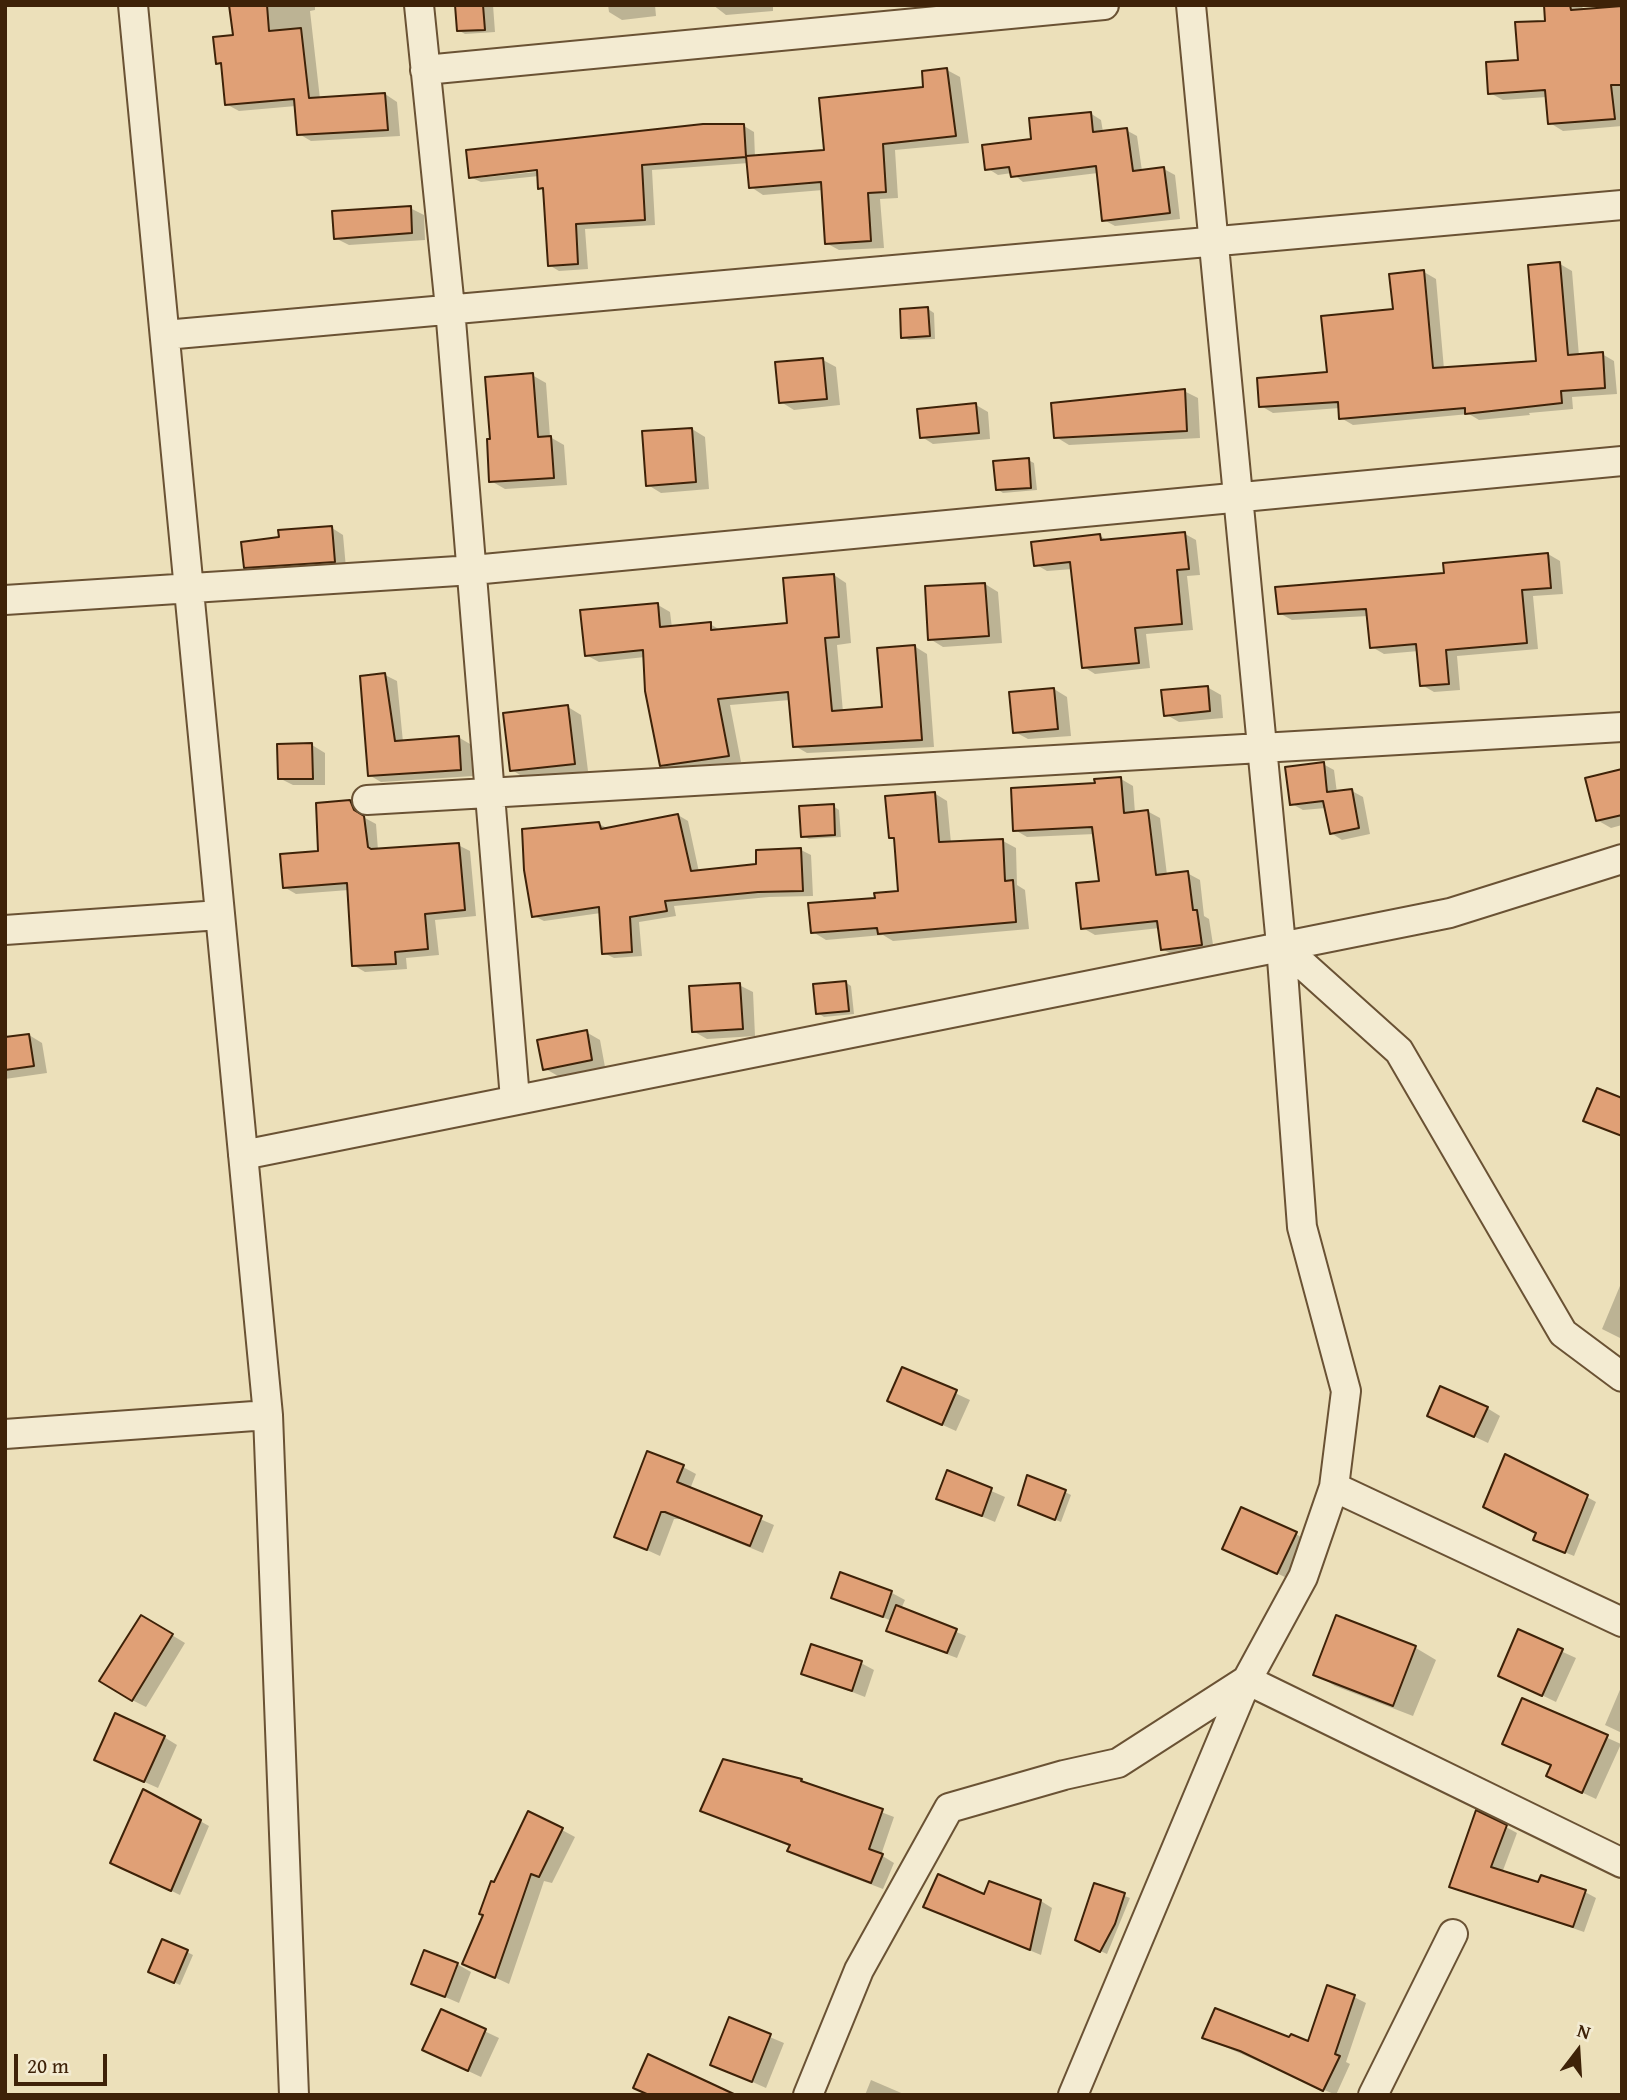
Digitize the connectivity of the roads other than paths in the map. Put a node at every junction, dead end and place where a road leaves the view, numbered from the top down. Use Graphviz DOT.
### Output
graph roads {
  1 [pos="133,5"];
  2 [pos="419,5"];
  3 [pos="1104,5"];
  4 [pos="1191,5"];
  5 [pos="931,14"];
  6 [pos="425,70"];
  7 [pos="1622,205"];
  8 [pos="1213,241"];
  9 [pos="450,308"];
  10 [pos="164,335"];
  11 [pos="1622,461"];
  12 [pos="1238,497"];
  13 [pos="473,570"];
  14 [pos="189,588"];
  15 [pos="5,600"];
  16 [pos="1622,727"];
  17 [pos="1262,748"];
  18 [pos="488,793"];
  19 [pos="367,800"];
  20 [pos="1622,859"];
  21 [pos="220,915"];
  22 [pos="5,930"];
  23 [pos="1281,945"];
  24 [pos="515,1099"];
  25 [pos="243,1155"];
  26 [pos="1622,1377"];
  27 [pos="268,1415"];
  28 [pos="5,1434"];
  29 [pos="1334,1487"];
  30 [pos="1622,1622"];
  31 [pos="1247,1680"];
  32 [pos="1622,1863"];
  33 [pos="1453,1934"];
  34 [pos="294,2095"];
  35 [pos="808,2095"];
  36 [pos="1073,2095"];
  37 [pos="1373,2095"];
  1 -- 10 [label="street"];
  2 -- 6 [label="street"];
  3 -- 5 [label="street"];
  4 -- 8 [label="street"];
  5 -- 6 [label="street"];
  6 -- 9 [label="street"];
  7 -- 8 [label="street"];
  8 -- 9 [label="street"];
  8 -- 12 [label="street"];
  9 -- 10 [label="street"];
  9 -- 13 [label="street"];
  10 -- 14 [label="street"];
  11 -- 12 [label="street"];
  12 -- 13 [label="street"];
  12 -- 17 [label="street"];
  13 -- 14 [label="street"];
  13 -- 18 [label="street"];
  14 -- 15 [label="street"];
  14 -- 21 [label="street"];
  16 -- 17 [label="street"];
  17 -- 18 [label="street"];
  17 -- 23 [label="street"];
  18 -- 19 [label="street"];
  18 -- 24 [label="street"];
  20 -- 23 [label="street"];
  21 -- 22 [label="street"];
  21 -- 25 [label="street"];
  23 -- 24 [label="street"];
  23 -- 26 [label="street"];
  23 -- 29 [label="street"];
  24 -- 25 [label="street"];
  25 -- 27 [label="street"];
  27 -- 28 [label="street"];
  27 -- 34 [label="street"];
  29 -- 30 [label="street"];
  29 -- 31 [label="street"];
  31 -- 32 [label="street"];
  31 -- 35 [label="street"];
  31 -- 36 [label="street"];
  33 -- 37 [label="street"];
}
